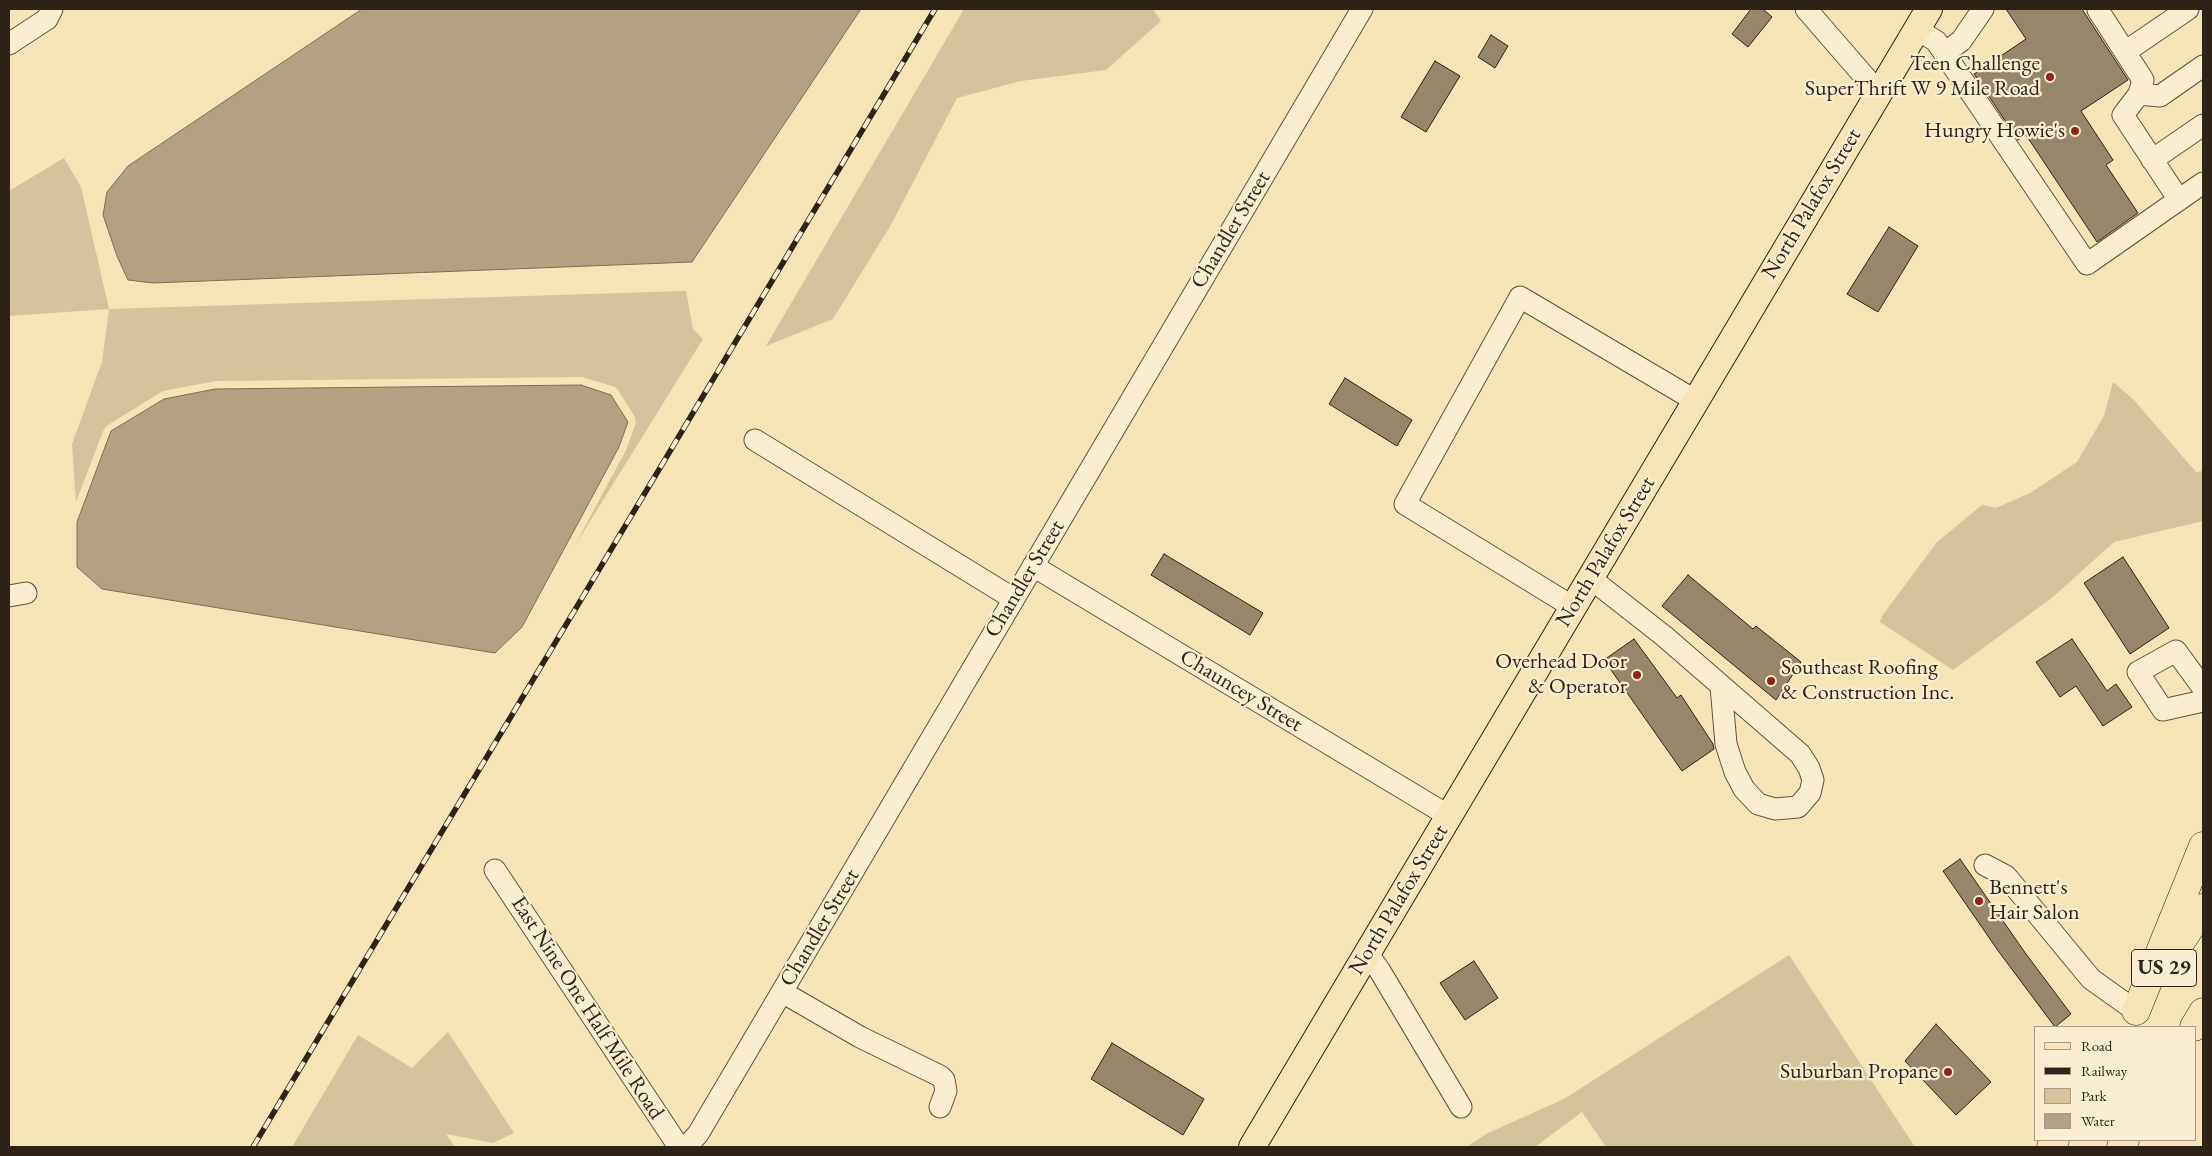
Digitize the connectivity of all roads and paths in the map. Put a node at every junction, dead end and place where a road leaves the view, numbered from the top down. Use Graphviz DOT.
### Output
graph roads {
  1 [pos="52,9"];
  2 [pos="1362,9"];
  3 [pos="1806,9"];
  4 [pos="1983,9"];
  5 [pos="2098,9"];
  6 [pos="2188,9"];
  7 [pos="1922,19"];
  8 [pos="9,44"];
  9 [pos="2126,52"];
  10 [pos="1944,53"];
  11 [pos="2203,66"];
  12 [pos="1878,92"];
  13 [pos="2139,94"];
  14 [pos="2203,126"];
  15 [pos="2152,160"];
  16 [pos="2203,183"];
  17 [pos="2179,200"];
  18 [pos="1696,401"];
  19 [pos="755,440"];
  20 [pos="1033,566"];
  21 [pos="1590,578"];
  22 [pos="1014,599"];
  23 [pos="1573,607"];
  24 [pos="2200,674"];
  25 [pos="1721,686"];
  26 [pos="2203,701"];
  27 [pos="1449,816"];
  28 [pos="2203,846"];
  29 [pos="1985,865"];
  30 [pos="495,870"];
  31 [pos="2203,908"];
  32 [pos="1366,956"];
  33 [pos="782,992"];
  34 [pos="2203,1012"];
  35 [pos="2131,1019"];
  36 [pos="2195,1026"];
  37 [pos="940,1107"];
  38 [pos="1461,1107"];
  39 [pos="679,1147"];
  40 [pos="686,1147"];
  41 [pos="1252,1147"];
  1 -- 8 [label="street"];
  2 -- 20 [label="street, Chandler Street"];
  3 -- 12 [label="street"];
  4 -- 10 [label="street"];
  5 -- 9 [label="street"];
  6 -- 9 [label="street"];
  7 -- 10 [label="street"];
  7 -- 12 [label="main road, North Palafox Street"];
  9 -- 13 [label="street"];
  10 -- 17 [label="street"];
  11 -- 13 [label="street"];
  12 -- 18 [label="main road, North Palafox Street"];
  13 -- 15 [label="street"];
  14 -- 15 [label="street"];
  15 -- 17 [label="street"];
  16 -- 17 [label="street"];
  18 -- 21 [label="main road, North Palafox Street"];
  18 -- 23 [label="street"];
  19 -- 22 [label="street"];
  20 -- 22 [label="street, Chandler Street"];
  20 -- 27 [label="street, Chauncey Street"];
  21 -- 23 [label="main road, North Palafox Street"];
  21 -- 25 [label="street"];
  22 -- 33 [label="street, Chandler Street"];
  23 -- 27 [label="main road, North Palafox Street"];
  24 -- 26 [label="street"];
  25 -- 25 [label="street"];
  27 -- 32 [label="main road, North Palafox Street"];
  28 -- 35 [label="highway"];
  29 -- 35 [label="street"];
  30 -- 39 [label="street, East Nine One Half Mile Road"];
  31 -- 35 [label="highway, US 29"];
  32 -- 38 [label="street"];
  32 -- 41 [label="main road, North Palafox Street"];
  33 -- 37 [label="street"];
  33 -- 40 [label="street, Chandler Street"];
  34 -- 36 [label="highway, US 29"];
}
